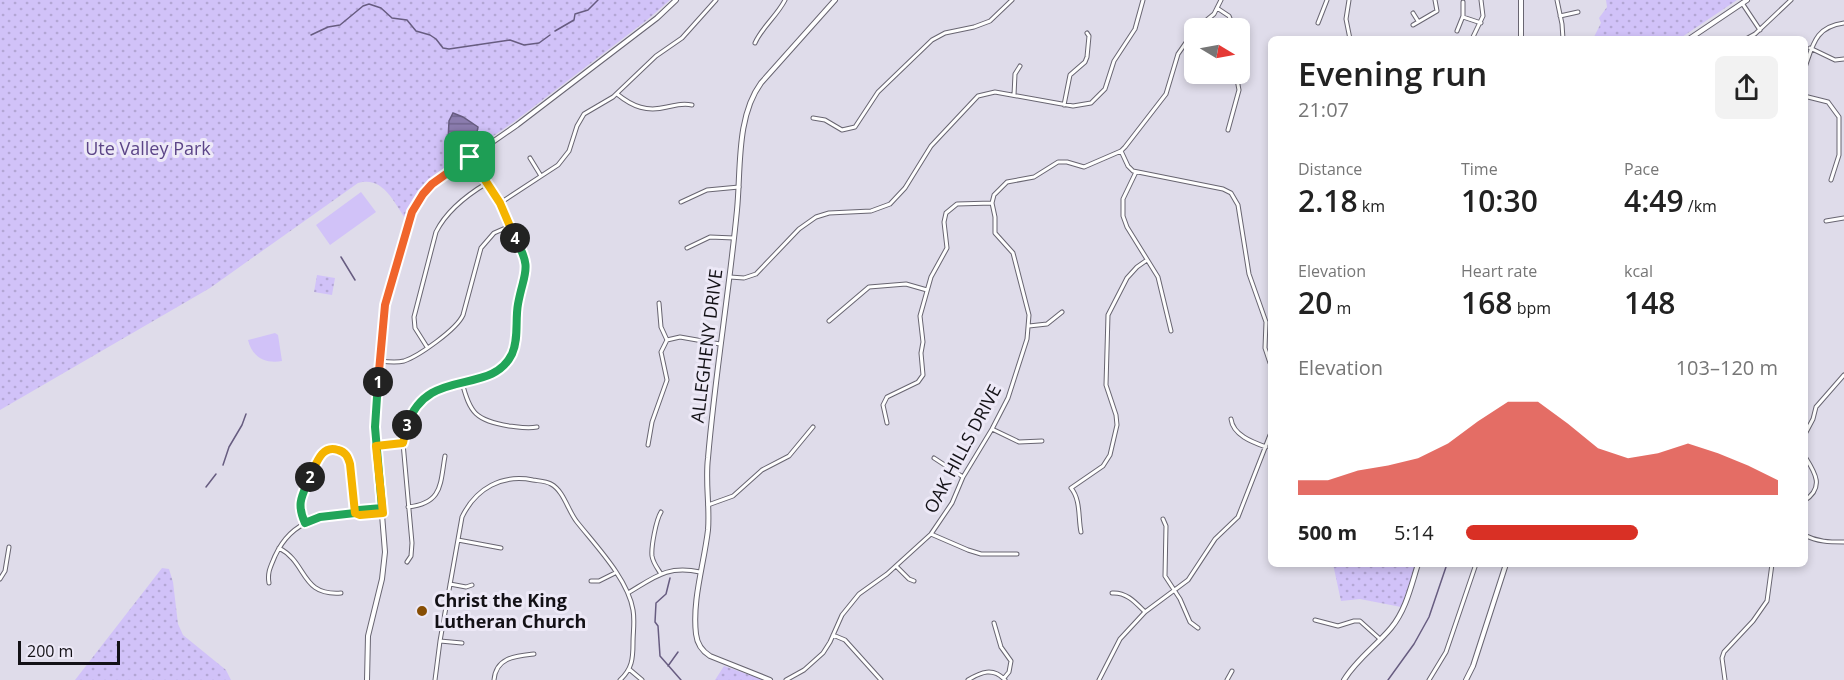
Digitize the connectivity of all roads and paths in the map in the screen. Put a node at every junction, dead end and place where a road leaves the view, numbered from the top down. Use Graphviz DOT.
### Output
graph roads {
  1 [pos="676,0"];
  2 [pos="716,0"];
  3 [pos="785,0"];
  4 [pos="835,0"];
  5 [pos="1012,0"];
  6 [pos="1143,0"];
  7 [pos="1221,0"];
  8 [pos="1327,0"];
  9 [pos="1349,0"];
  10 [pos="1435,0"];
  11 [pos="1481,0"];
  12 [pos="1521,0"];
  13 [pos="1557,0"];
  14 [pos="1791,0"];
  15 [pos="1463,2"];
  16 [pos="1744,2"];
  17 [pos="1217,8"];
  18 [pos="1578,12"];
  19 [pos="1413,13"];
  20 [pos="1463,16"];
  21 [pos="1560,16"];
  22 [pos="1207,18"];
  23 [pos="1230,18"];
  24 [pos="1418,21"];
  25 [pos="1318,23"];
  26 [pos="1481,23"];
  27 [pos="1844,23"];
  28 [pos="1413,25"];
  29 [pos="1760,30"];
  30 [pos="1457,31"];
  31 [pos="1087,33"];
  32 [pos="1349,36"];
  33 [pos="1474,36"];
  34 [pos="1521,36"];
  35 [pos="1563,36"];
  36 [pos="1693,36"];
  37 [pos="1751,36"];
  38 [pos="921,42"];
  39 [pos="754,43"];
  40 [pos="1184,45"];
  41 [pos="926,46"];
  42 [pos="1810,48"];
  43 [pos="1808,55"];
  44 [pos="1844,59"];
  45 [pos="1020,66"];
  46 [pos="1238,84"];
  47 [pos="617,94"];
  48 [pos="1014,95"];
  49 [pos="1808,97"];
  50 [pos="1150,103"];
  51 [pos="692,105"];
  52 [pos="1064,105"];
  53 [pos="1156,108"];
  54 [pos="813,118"];
  55 [pos="1228,130"];
  56 [pos="1121,151"];
  57 [pos="470,157"];
  58 [pos="530,158"];
  59 [pos="1136,172"];
  60 [pos="541,176"];
  61 [pos="1831,180"];
  62 [pos="487,183"];
  63 [pos="739,187"];
  64 [pos="681,202"];
  65 [pos="500,203"];
  66 [pos="992,203"];
  67 [pos="1844,218"];
  68 [pos="1826,221"];
  69 [pos="510,226"];
  70 [pos="734,238"];
  71 [pos="687,248"];
  72 [pos="1147,260"];
  73 [pos="730,277"];
  74 [pos="927,290"];
  75 [pos="659,303"];
  76 [pos="1062,312"];
  77 [pos="829,321"];
  78 [pos="1029,326"];
  79 [pos="1171,331"];
  80 [pos="667,340"];
  81 [pos="720,344"];
  82 [pos="427,347"];
  83 [pos="1268,357"];
  84 [pos="380,361"];
  85 [pos="1844,375"];
  86 [pos="462,382"];
  87 [pos="1232,419"];
  88 [pos="887,423"];
  89 [pos="537,427"];
  90 [pos="813,427"];
  91 [pos="992,429"];
  92 [pos="1808,429"];
  93 [pos="1042,441"];
  94 [pos="1268,441"];
  95 [pos="403,443"];
  96 [pos="648,445"];
  97 [pos="376,446"];
  98 [pos="1266,447"];
  99 [pos="445,456"];
  100 [pos="934,458"];
  101 [pos="1808,463"];
  102 [pos="963,477"];
  103 [pos="1808,497"];
  104 [pos="708,505"];
  105 [pos="408,507"];
  106 [pos="382,508"];
  107 [pos="661,512"];
  108 [pos="355,513"];
  109 [pos="383,513"];
  110 [pos="1163,519"];
  111 [pos="305,523"];
  112 [pos="1081,532"];
  113 [pos="931,534"];
  114 [pos="1808,537"];
  115 [pos="458,540"];
  116 [pos="1844,542"];
  117 [pos="9,547"];
  118 [pos="279,548"];
  119 [pos="501,548"];
  120 [pos="1017,554"];
  121 [pos="407,562"];
  122 [pos="896,566"];
  123 [pos="1417,567"];
  124 [pos="1475,567"];
  125 [pos="1505,567"];
  126 [pos="1772,567"];
  127 [pos="700,572"];
  128 [pos="615,573"];
  129 [pos="661,574"];
  130 [pos="0,579"];
  131 [pos="591,581"];
  132 [pos="914,581"];
  133 [pos="269,583"];
  134 [pos="450,584"];
  135 [pos="472,585"];
  136 [pos="1175,591"];
  137 [pos="341,593"];
  138 [pos="627,593"];
  139 [pos="1112,593"];
  140 [pos="1146,612"];
  141 [pos="1315,620"];
  142 [pos="994,623"];
  143 [pos="1198,628"];
  144 [pos="833,635"];
  145 [pos="1380,639"];
  146 [pos="440,641"];
  147 [pos="462,643"];
  148 [pos="534,654"];
  149 [pos="629,669"];
  150 [pos="1232,670"];
  151 [pos="1004,679"];
  152 [pos="1099,679"];
  153 [pos="367,680"];
  154 [pos="435,680"];
  155 [pos="494,680"];
  156 [pos="620,680"];
  157 [pos="642,680"];
  158 [pos="770,680"];
  159 [pos="786,680"];
  160 [pos="881,680"];
  161 [pos="968,680"];
  162 [pos="1104,680"];
  163 [pos="1227,680"];
  164 [pos="1344,680"];
  165 [pos="1429,680"];
  166 [pos="1467,680"];
  167 [pos="1725,680"];
  1 -- 57 [label="main road"];
  2 -- 47 [label="street"];
  3 -- 39 [label="street"];
  4 -- 63 [label="main road, ALLEGHENY DRIVE"];
  5 -- 41 [label="street"];
  6 -- 52 [label="street"];
  7 -- 17 [label="street"];
  8 -- 25 [label="street"];
  9 -- 32 [label="street"];
  10 -- 24 [label="street"];
  11 -- 26 [label="street"];
  12 -- 34 [label="main road"];
  13 -- 21 [label="street"];
  14 -- 29 [label="street"];
  15 -- 20 [label="street"];
  16 -- 29 [label="street"];
  16 -- 36 [label="main road"];
  17 -- 22 [label="street"];
  17 -- 23 [label="street"];
  18 -- 21 [label="street"];
  19 -- 24 [label="street"];
  20 -- 26 [label="street"];
  20 -- 30 [label="street"];
  21 -- 35 [label="street"];
  24 -- 28 [label="street"];
  26 -- 33 [label="street"];
  27 -- 42 [label="street"];
  29 -- 37 [label="street"];
  31 -- 52 [label="street"];
  38 -- 41 [label="street"];
  40 -- 53 [label="street"];
  41 -- 54 [label="street"];
  42 -- 43 [label="street"];
  42 -- 44 [label="street"];
  45 -- 48 [label="street"];
  46 -- 55 [label="street"];
  47 -- 51 [label="street"];
  47 -- 60 [label="street"];
  48 -- 52 [label="street"];
  48 -- 73 [label="street"];
  49 -- 61 [label="street"];
  50 -- 53 [label="street"];
  53 -- 56 [label="street"];
  56 -- 59 [label="street"];
  56 -- 66 [label="street"];
  57 -- 62 [label="street"];
  57 -- 84 [label="main road"];
  58 -- 60 [label="street"];
  59 -- 72 [label="street"];
  59 -- 83 [label="street"];
  60 -- 65 [label="street"];
  62 -- 65 [label="street"];
  62 -- 82 [label="street"];
  63 -- 64 [label="street"];
  63 -- 70 [label="main road, ALLEGHENY DRIVE"];
  65 -- 69 [label="street"];
  66 -- 74 [label="street"];
  66 -- 78 [label="street, OAK HILLS DRIVE"];
  67 -- 68 [label="street"];
  69 -- 82 [label="street"];
  69 -- 86 [label="street"];
  70 -- 71 [label="street"];
  70 -- 73 [label="main road, ALLEGHENY DRIVE"];
  72 -- 79 [label="street"];
  72 -- 112 [label="street"];
  73 -- 81 [label="main road, ALLEGHENY DRIVE"];
  74 -- 77 [label="street"];
  74 -- 88 [label="street"];
  75 -- 80 [label="street"];
  76 -- 78 [label="street"];
  78 -- 91 [label="street, OAK HILLS DRIVE"];
  80 -- 81 [label="street"];
  80 -- 96 [label="street"];
  81 -- 104 [label="main road, ALLEGHENY DRIVE"];
  82 -- 84 [label="street"];
  84 -- 97 [label="main road"];
  85 -- 92 [label="street"];
  86 -- 89 [label="street"];
  86 -- 95 [label="street"];
  87 -- 98 [label="street"];
  90 -- 104 [label="street"];
  91 -- 93 [label="street"];
  91 -- 102 [label="street, OAK HILLS DRIVE"];
  94 -- 98 [label="street"];
  95 -- 97 [label="street"];
  95 -- 105 [label="street"];
  97 -- 106 [label="main road"];
  98 -- 136 [label="street"];
  99 -- 105 [label="street"];
  100 -- 102 [label="street"];
  101 -- 103 [label="street"];
  102 -- 113 [label="street, OAK HILLS DRIVE"];
  104 -- 127 [label="main road, ALLEGHENY DRIVE"];
  105 -- 121 [label="street"];
  106 -- 108 [label="street"];
  106 -- 109 [label="main road"];
  107 -- 129 [label="street"];
  108 -- 109 [label="street"];
  108 -- 111 [label="street"];
  108 -- 111 [label="street"];
  109 -- 153 [label="main road"];
  110 -- 136 [label="street"];
  111 -- 118 [label="street"];
  113 -- 120 [label="street"];
  113 -- 122 [label="street, OAK HILLS DRIVE"];
  114 -- 116 [label="street"];
  115 -- 119 [label="street"];
  115 -- 128 [label="street"];
  115 -- 134 [label="street"];
  117 -- 130 [label="street"];
  118 -- 133 [label="street"];
  118 -- 137 [label="street"];
  122 -- 132 [label="street"];
  122 -- 144 [label="street, OAK HILLS DRIVE"];
  123 -- 145 [label="main road"];
  124 -- 165 [label="street"];
  125 -- 166 [label="main road"];
  126 -- 167 [label="street"];
  127 -- 129 [label="street"];
  127 -- 158 [label="main road, ALLEGHENY DRIVE"];
  128 -- 131 [label="street"];
  128 -- 138 [label="street"];
  129 -- 138 [label="street"];
  134 -- 135 [label="street"];
  134 -- 146 [label="street"];
  136 -- 140 [label="street"];
  136 -- 143 [label="street"];
  138 -- 149 [label="street"];
  139 -- 140 [label="street"];
  140 -- 152 [label="street"];
  141 -- 145 [label="street"];
  142 -- 151 [label="street"];
  144 -- 159 [label="street, OAK HILLS DRIVE"];
  144 -- 160 [label="street"];
  145 -- 164 [label="main road"];
  146 -- 147 [label="street"];
  146 -- 154 [label="street"];
  148 -- 155 [label="street"];
  149 -- 156 [label="street"];
  149 -- 157 [label="street"];
  150 -- 163 [label="street"];
  151 -- 161 [label="street"];
  152 -- 162 [label="street"];
}
